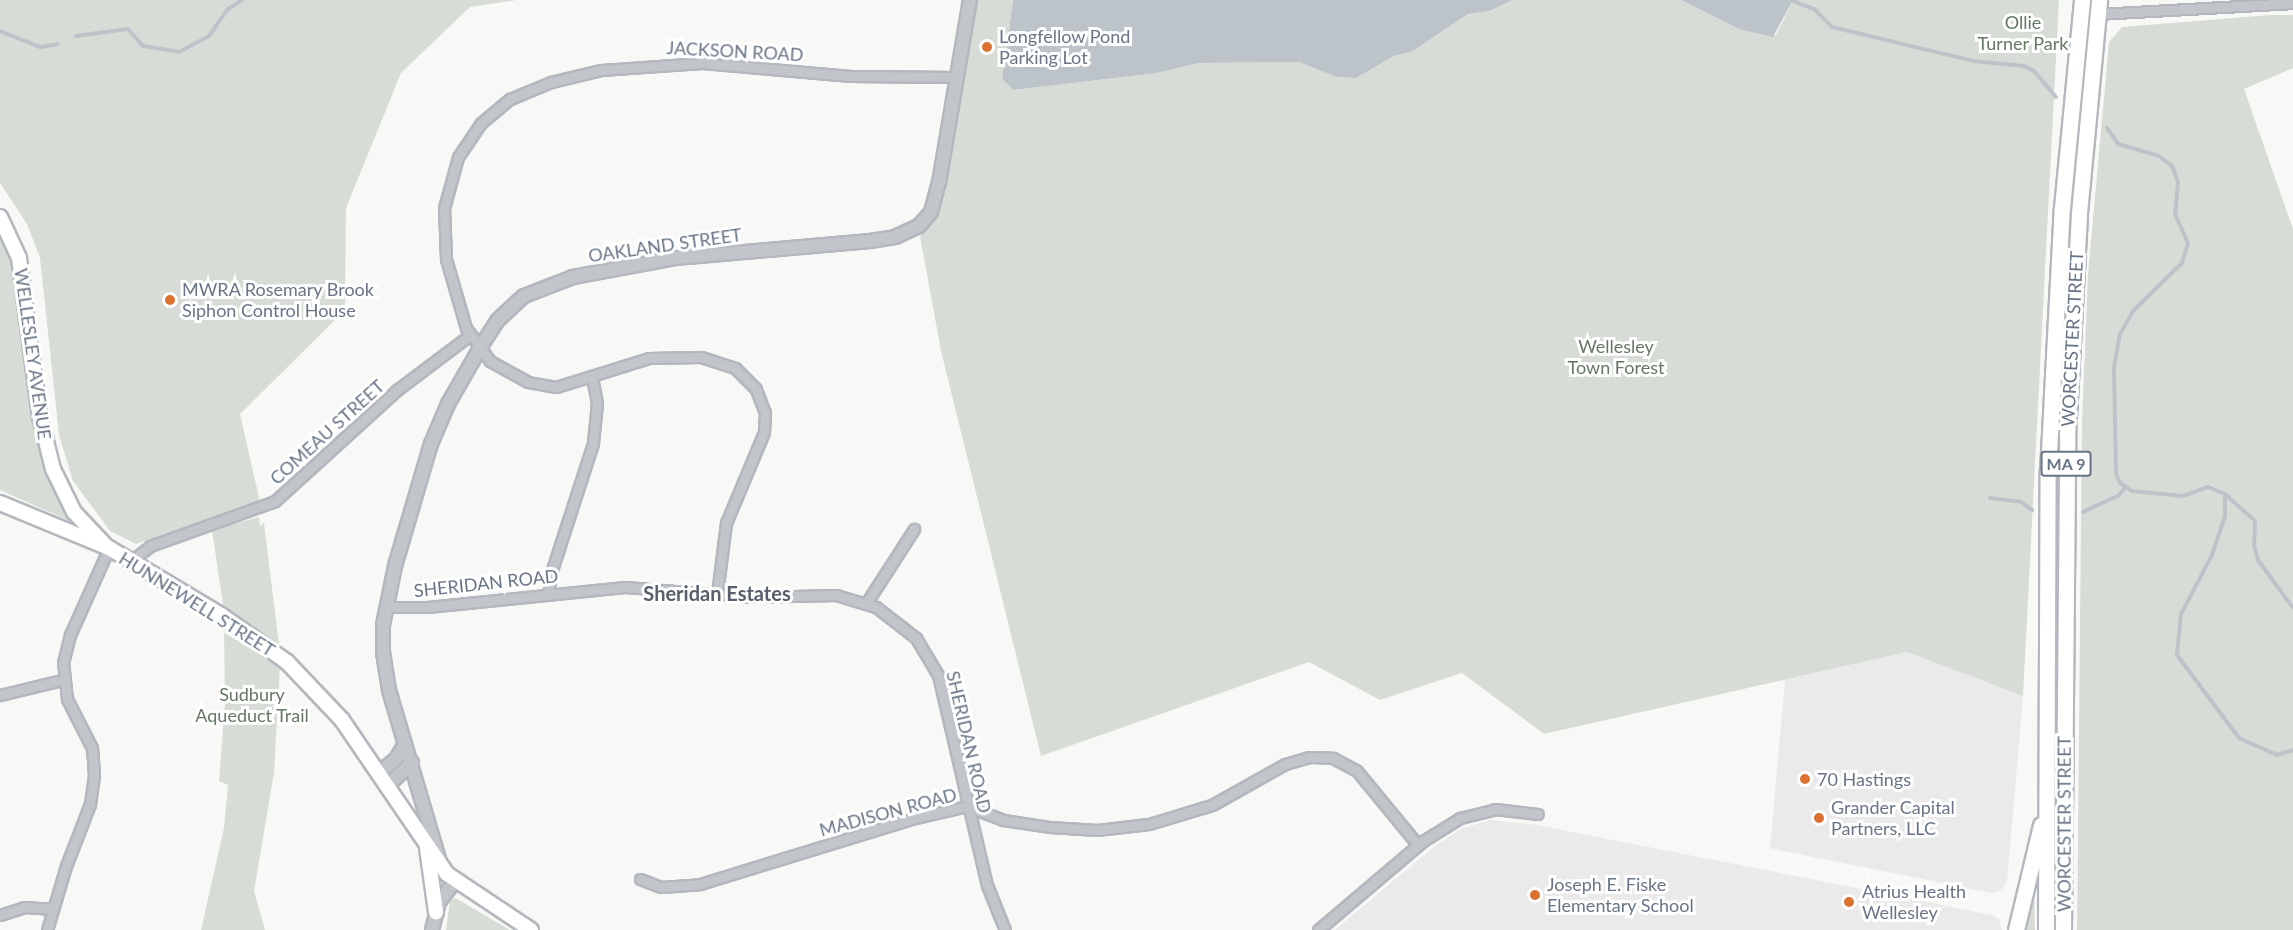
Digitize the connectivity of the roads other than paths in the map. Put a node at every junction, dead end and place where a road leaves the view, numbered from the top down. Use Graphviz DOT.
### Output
graph roads {
  1 [pos="970,0"];
  2 [pos="2082,0"];
  3 [pos="2293,3"];
  4 [pos="2098,7"];
  5 [pos="956,77"];
  6 [pos="0,217"];
  7 [pos="470,335"];
  8 [pos="479,349"];
  9 [pos="592,378"];
  10 [pos="0,502"];
  11 [pos="914,528"];
  12 [pos="109,548"];
  13 [pos="131,561"];
  14 [pos="548,594"];
  15 [pos="717,594"];
  16 [pos="867,602"];
  17 [pos="386,607"];
  18 [pos="62,680"];
  19 [pos="0,695"];
  20 [pos="405,744"];
  21 [pos="412,763"];
  22 [pos="379,773"];
  23 [pos="388,785"];
  24 [pos="2047,797"];
  25 [pos="967,806"];
  26 [pos="1538,813"];
  27 [pos="427,845"];
  28 [pos="1419,845"];
  29 [pos="441,866"];
  30 [pos="640,879"];
  31 [pos="454,882"];
  32 [pos="53,909"];
  33 [pos="436,912"];
  34 [pos="0,915"];
  35 [pos="47,930"];
  36 [pos="432,930"];
  37 [pos="531,930"];
  38 [pos="1005,930"];
  39 [pos="1318,930"];
  40 [pos="2016,930"];
  41 [pos="2046,930"];
  42 [pos="2064,930"];
  1 -- 5 [label="street, OAKLAND STREET"];
  2 -- 24 [label="highway, WORCESTER STREET / MA 9"];
  3 -- 4 [label="street"];
  4 -- 42 [label="highway, WORCESTER STREET / MA 9"];
  5 -- 7 [label="street, JACKSON ROAD"];
  5 -- 8 [label="street, OAKLAND STREET"];
  6 -- 12 [label="main road, WELLESLEY AVENUE"];
  7 -- 8 [label="street, JACKSON ROAD"];
  7 -- 13 [label="street, COMEAU STREET"];
  8 -- 9 [label="street, JACKSON ROAD"];
  8 -- 17 [label="street, OAKLAND STREET"];
  9 -- 14 [label="street"];
  9 -- 15 [label="street, JACKSON ROAD"];
  10 -- 12 [label="main road, HUNNEWELL STREET"];
  11 -- 16 [label="street"];
  12 -- 13 [label="main road, HUNNEWELL STREET"];
  12 -- 18 [label="street"];
  13 -- 22 [label="main road, HUNNEWELL STREET"];
  14 -- 15 [label="street, SHERIDAN ROAD"];
  14 -- 17 [label="street, SHERIDAN ROAD"];
  15 -- 16 [label="street, SHERIDAN ROAD"];
  16 -- 25 [label="street, SHERIDAN ROAD"];
  17 -- 20 [label="street, OAKLAND STREET"];
  18 -- 19 [label="street"];
  18 -- 32 [label="street"];
  20 -- 21 [label="street, OAKLAND STREET"];
  20 -- 22 [label="street"];
  21 -- 23 [label="street"];
  21 -- 29 [label="street, OAKLAND STREET"];
  22 -- 23 [label="main road, HUNNEWELL STREET"];
  23 -- 27 [label="main road, HUNNEWELL STREET"];
  24 -- 40 [label="highway"];
  24 -- 41 [label="highway, WORCESTER STREET / MA 9"];
  25 -- 28 [label="street, MADISON ROAD"];
  25 -- 30 [label="street, MADISON ROAD"];
  25 -- 38 [label="street, SHERIDAN ROAD"];
  26 -- 28 [label="street"];
  27 -- 29 [label="main road, HUNNEWELL STREET"];
  27 -- 33 [label="main road"];
  28 -- 39 [label="street"];
  29 -- 31 [label="main road, HUNNEWELL STREET"];
  31 -- 33 [label="street"];
  31 -- 37 [label="main road, HUNNEWELL STREET"];
  32 -- 34 [label="street"];
  32 -- 35 [label="street"];
  33 -- 36 [label="street"];
}
